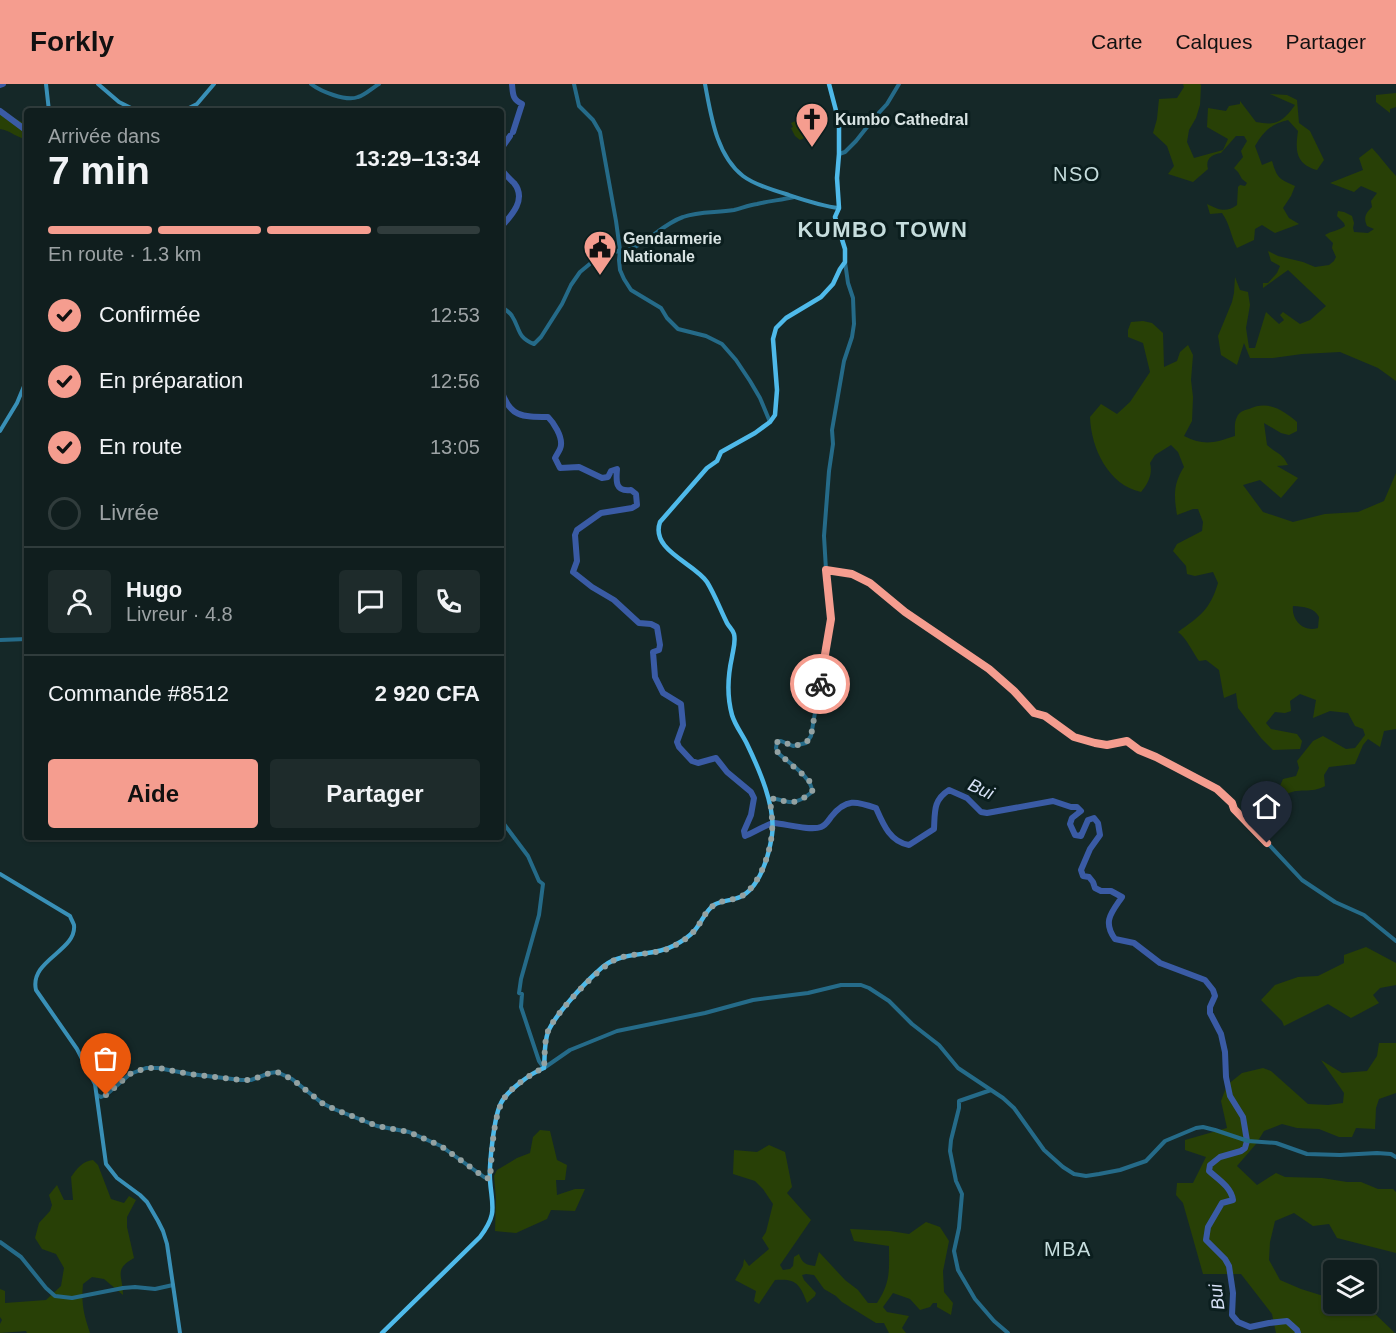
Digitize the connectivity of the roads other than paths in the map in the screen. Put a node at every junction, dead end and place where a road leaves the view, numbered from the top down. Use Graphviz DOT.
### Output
graph roads {
  1 [pos="46,84"];
  2 [pos="98,84"];
  3 [pos="214,84"];
  4 [pos="311,84"];
  5 [pos="379,84"];
  6 [pos="574,84"];
  7 [pos="705,84"];
  8 [pos="829,84"];
  9 [pos="899,84"];
  10 [pos="49,108"];
  11 [pos="131,108"];
  12 [pos="189,108"];
  13 [pos="839,154"];
  14 [pos="794,197"];
  15 [pos="839,208"];
  16 [pos="620,250"];
  17 [pos="845,262"];
  18 [pos="504,308"];
  19 [pos="24,386"];
  20 [pos="770,422"];
  21 [pos="0,430"];
  22 [pos="826,570"];
  23 [pos="24,639"];
  24 [pos="0,640"];
  25 [pos="770,799"];
  26 [pos="504,824"];
  27 [pos="0,874"];
  28 [pos="1396,941"];
  29 [pos="544,1068"];
  30 [pos="991,1090"];
  31 [pos="97,1095"];
  32 [pos="1396,1157"];
  33 [pos="490,1179"];
  34 [pos="0,1242"];
  35 [pos="173,1285"];
  36 [pos="180,1333"];
  37 [pos="382,1333"];
  38 [pos="1008,1333"];
  1 -- 10 [label="main road"];
  2 -- 11 [label="main road"];
  3 -- 12 [label="main road"];
  4 -- 5 [label="street"];
  6 -- 16 [label="street"];
  7 -- 14 [label="main road"];
  8 -- 13 [label="highway"];
  9 -- 13 [label="street"];
  13 -- 15 [label="highway"];
  14 -- 15 [label="main road"];
  14 -- 16 [label="street"];
  15 -- 17 [label="highway"];
  16 -- 18 [label="street"];
  16 -- 20 [label="street"];
  17 -- 20 [label="highway"];
  17 -- 22 [label="street"];
  19 -- 21 [label="main road"];
  20 -- 25 [label="highway"];
  22 -- 25 [label="street"];
  22 -- 28 [label="street"];
  23 -- 24 [label="street"];
  25 -- 29 [label="highway"];
  26 -- 29 [label="street"];
  27 -- 31 [label="main road"];
  29 -- 30 [label="street"];
  29 -- 33 [label="highway"];
  30 -- 32 [label="street"];
  30 -- 38 [label="street"];
  31 -- 33 [label="street"];
  31 -- 35 [label="main road"];
  33 -- 37 [label="highway"];
  34 -- 35 [label="street"];
  35 -- 36 [label="main road"];
}
